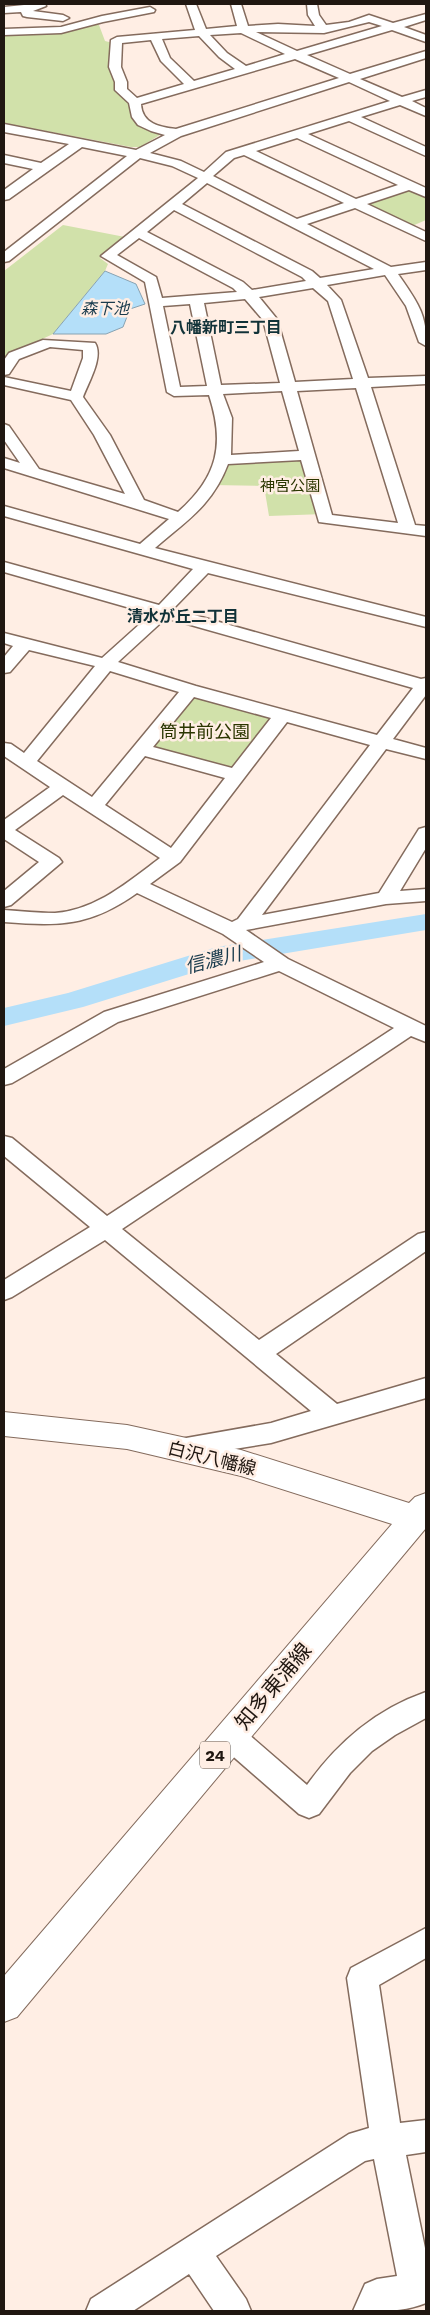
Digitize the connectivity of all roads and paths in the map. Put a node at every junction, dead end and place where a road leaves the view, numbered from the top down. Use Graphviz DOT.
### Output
graph roads {
  1 [pos="39,4"];
  2 [pos="191,4"];
  3 [pos="236,4"];
  4 [pos="312,4"];
  5 [pos="149,7"];
  6 [pos="27,8"];
  7 [pos="4,10"];
  8 [pos="426,17"];
  9 [pos="78,26"];
  10 [pos="395,26"];
  11 [pos="244,29"];
  12 [pos="324,30"];
  13 [pos="4,32"];
  14 [pos="202,33"];
  15 [pos="155,37"];
  16 [pos="426,39"];
  17 [pos="426,54"];
  18 [pos="298,56"];
  19 [pos="245,71"];
  20 [pos="348,78"];
  21 [pos="192,86"];
  22 [pos="426,93"];
  23 [pos="401,101"];
  24 [pos="135,102"];
  25 [pos="426,112"];
  26 [pos="350,118"];
  27 [pos="4,128"];
  28 [pos="177,133"];
  29 [pos="298,134"];
  30 [pos="81,142"];
  31 [pos="246,151"];
  32 [pos="426,152"];
  33 [pos="138,154"];
  34 [pos="4,159"];
  35 [pos="43,167"];
  36 [pos="206,178"];
  37 [pos="410,185"];
  38 [pos="426,193"];
  39 [pos="4,196"];
  40 [pos="172,204"];
  41 [pos="356,204"];
  42 [pos="297,223"];
  43 [pos="426,223"];
  44 [pos="409,229"];
  45 [pos="137,232"];
  46 [pos="426,237"];
  47 [pos="4,240"];
  48 [pos="21,244"];
  49 [pos="4,258"];
  50 [pos="426,266"];
  51 [pos="389,271"];
  52 [pos="315,284"];
  53 [pos="249,295"];
  54 [pos="196,299"];
  55 [pos="156,303"];
  56 [pos="426,342"];
  57 [pos="4,371"];
  58 [pos="4,380"];
  59 [pos="426,380"];
  60 [pos="362,383"];
  61 [pos="289,386"];
  62 [pos="215,391"];
  63 [pos="76,396"];
  64 [pos="4,429"];
  65 [pos="308,455"];
  66 [pos="222,460"];
  67 [pos="5,465"];
  68 [pos="34,472"];
  69 [pos="136,502"];
  70 [pos="4,512"];
  71 [pos="180,518"];
  72 [pos="408,530"];
  73 [pos="426,532"];
  74 [pos="143,550"];
  75 [pos="4,566"];
  76 [pos="204,567"];
  77 [pos="4,576"];
  78 [pos="159,615"];
  79 [pos="426,622"];
  80 [pos="4,638"];
  81 [pos="24,644"];
  82 [pos="106,664"];
  83 [pos="4,668"];
  84 [pos="425,688"];
  85 [pos="190,690"];
  86 [pos="282,716"];
  87 [pos="383,743"];
  88 [pos="4,748"];
  89 [pos="141,749"];
  90 [pos="426,754"];
  91 [pos="26,762"];
  92 [pos="236,775"];
  93 [pos="62,787"];
  94 [pos="93,806"];
  95 [pos="4,830"];
  96 [pos="426,833"];
  97 [pos="173,858"];
  98 [pos="136,885"];
  99 [pos="426,895"];
  100 [pos="386,898"];
  101 [pos="4,901"];
  102 [pos="4,916"];
  103 [pos="239,929"];
  104 [pos="281,964"];
  105 [pos="418,1032"];
  106 [pos="4,1078"];
  107 [pos="4,1144"];
  108 [pos="106,1228"];
  109 [pos="426,1240"];
  110 [pos="4,1291"];
  111 [pos="259,1353"];
  112 [pos="426,1388"];
  113 [pos="332,1414"];
  114 [pos="4,1424"];
  115 [pos="175,1448"];
  116 [pos="421,1512"];
  117 [pos="426,1704"];
  118 [pos="230,1736"];
  119 [pos="426,1942"];
  120 [pos="4,2004"];
  121 [pos="426,2136"];
  122 [pos="387,2143"];
  123 [pos="193,2250"];
  124 [pos="103,2311"];
  125 [pos="234,2311"];
  126 [pos="370,2311"];
  1 -- 6 [label="street"];
  2 -- 14 [label="street"];
  3 -- 11 [label="street"];
  4 -- 12 [label="street"];
  5 -- 9 [label="street"];
  5 -- 15 [label="street"];
  6 -- 7 [label="street"];
  6 -- 9 [label="street"];
  8 -- 10 [label="street"];
  9 -- 13 [label="street"];
  10 -- 12 [label="street"];
  10 -- 16 [label="street"];
  10 -- 18 [label="street"];
  11 -- 12 [label="street"];
  11 -- 14 [label="street"];
  11 -- 18 [label="street"];
  14 -- 15 [label="street"];
  14 -- 19 [label="street"];
  15 -- 21 [label="street"];
  15 -- 24 [label="street"];
  17 -- 20 [label="street"];
  18 -- 19 [label="street"];
  18 -- 20 [label="street"];
  19 -- 21 [label="street"];
  20 -- 23 [label="street"];
  20 -- 28 [label="street"];
  21 -- 24 [label="street"];
  22 -- 23 [label="street"];
  23 -- 25 [label="street"];
  23 -- 26 [label="street"];
  24 -- 28 [label="street"];
  26 -- 29 [label="street"];
  26 -- 32 [label="street"];
  27 -- 30 [label="street"];
  28 -- 33 [label="street"];
  29 -- 31 [label="street"];
  29 -- 37 [label="street"];
  30 -- 33 [label="street"];
  30 -- 35 [label="street"];
  31 -- 36 [label="street"];
  31 -- 41 [label="street"];
  33 -- 36 [label="street"];
  33 -- 48 [label="street"];
  34 -- 35 [label="street"];
  35 -- 39 [label="street"];
  36 -- 40 [label="street"];
  36 -- 42 [label="street"];
  37 -- 38 [label="street"];
  37 -- 41 [label="street"];
  40 -- 45 [label="street"];
  40 -- 52 [label="street"];
  41 -- 42 [label="street"];
  41 -- 44 [label="street"];
  42 -- 51 [label="street"];
  43 -- 44 [label="street"];
  44 -- 46 [label="street"];
  45 -- 53 [label="street"];
  45 -- 55 [label="street"];
  47 -- 48 [label="street"];
  48 -- 49 [label="street"];
  50 -- 51 [label="street"];
  51 -- 52 [label="street"];
  51 -- 56 [label="street"];
  52 -- 53 [label="street"];
  52 -- 60 [label="street"];
  53 -- 54 [label="street"];
  53 -- 61 [label="street"];
  54 -- 55 [label="street"];
  54 -- 62 [label="street"];
  55 -- 62 [label="street"];
  57 -- 63 [label="street"];
  58 -- 63 [label="street"];
  59 -- 60 [label="street"];
  60 -- 61 [label="street"];
  60 -- 72 [label="street"];
  61 -- 62 [label="street"];
  61 -- 65 [label="street"];
  62 -- 66 [label="street"];
  63 -- 69 [label="street"];
  64 -- 68 [label="street"];
  65 -- 66 [label="street"];
  65 -- 72 [label="street"];
  66 -- 71 [label="street"];
  67 -- 68 [label="street"];
  68 -- 69 [label="street"];
  69 -- 71 [label="street"];
  70 -- 74 [label="street"];
  71 -- 74 [label="street"];
  72 -- 73 [label="street"];
  74 -- 76 [label="street"];
  75 -- 78 [label="street"];
  76 -- 78 [label="street"];
  76 -- 79 [label="street"];
  77 -- 78 [label="street"];
  78 -- 82 [label="street"];
  78 -- 84 [label="street"];
  80 -- 81 [label="street"];
  81 -- 82 [label="street"];
  81 -- 83 [label="street"];
  82 -- 85 [label="street"];
  82 -- 91 [label="street"];
  84 -- 87 [label="street"];
  85 -- 86 [label="street"];
  85 -- 89 [label="street"];
  86 -- 87 [label="street"];
  86 -- 92 [label="street"];
  87 -- 90 [label="street"];
  87 -- 103 [label="street"];
  88 -- 91 [label="street"];
  89 -- 92 [label="street"];
  89 -- 94 [label="street"];
  91 -- 93 [label="street"];
  92 -- 97 [label="street"];
  93 -- 94 [label="street"];
  93 -- 95 [label="street"];
  94 -- 97 [label="street"];
  95 -- 101 [label="street"];
  96 -- 100 [label="street"];
  97 -- 98 [label="street"];
  98 -- 102 [label="street"];
  98 -- 103 [label="street"];
  99 -- 100 [label="street"];
  100 -- 103 [label="street"];
  103 -- 104 [label="street"];
  104 -- 105 [label="street"];
  104 -- 106 [label="street"];
  105 -- 108 [label="street"];
  107 -- 108 [label="street"];
  108 -- 110 [label="street"];
  108 -- 111 [label="street"];
  109 -- 111 [label="street"];
  111 -- 113 [label="street"];
  112 -- 113 [label="street"];
  113 -- 115 [label="street"];
  114 -- 115 [label="main road, 白沢八幡線"];
  115 -- 116 [label="main road, 白沢八幡線"];
  116 -- 118 [label="main road, 知多東浦線 / 24"];
  117 -- 118 [label="street"];
  118 -- 120 [label="main road, 知多東浦線 / 24"];
  119 -- 122 [label="street"];
  121 -- 122 [label="street"];
  122 -- 123 [label="street"];
  122 -- 126 [label="street"];
  123 -- 124 [label="street"];
  123 -- 125 [label="street"];
}
